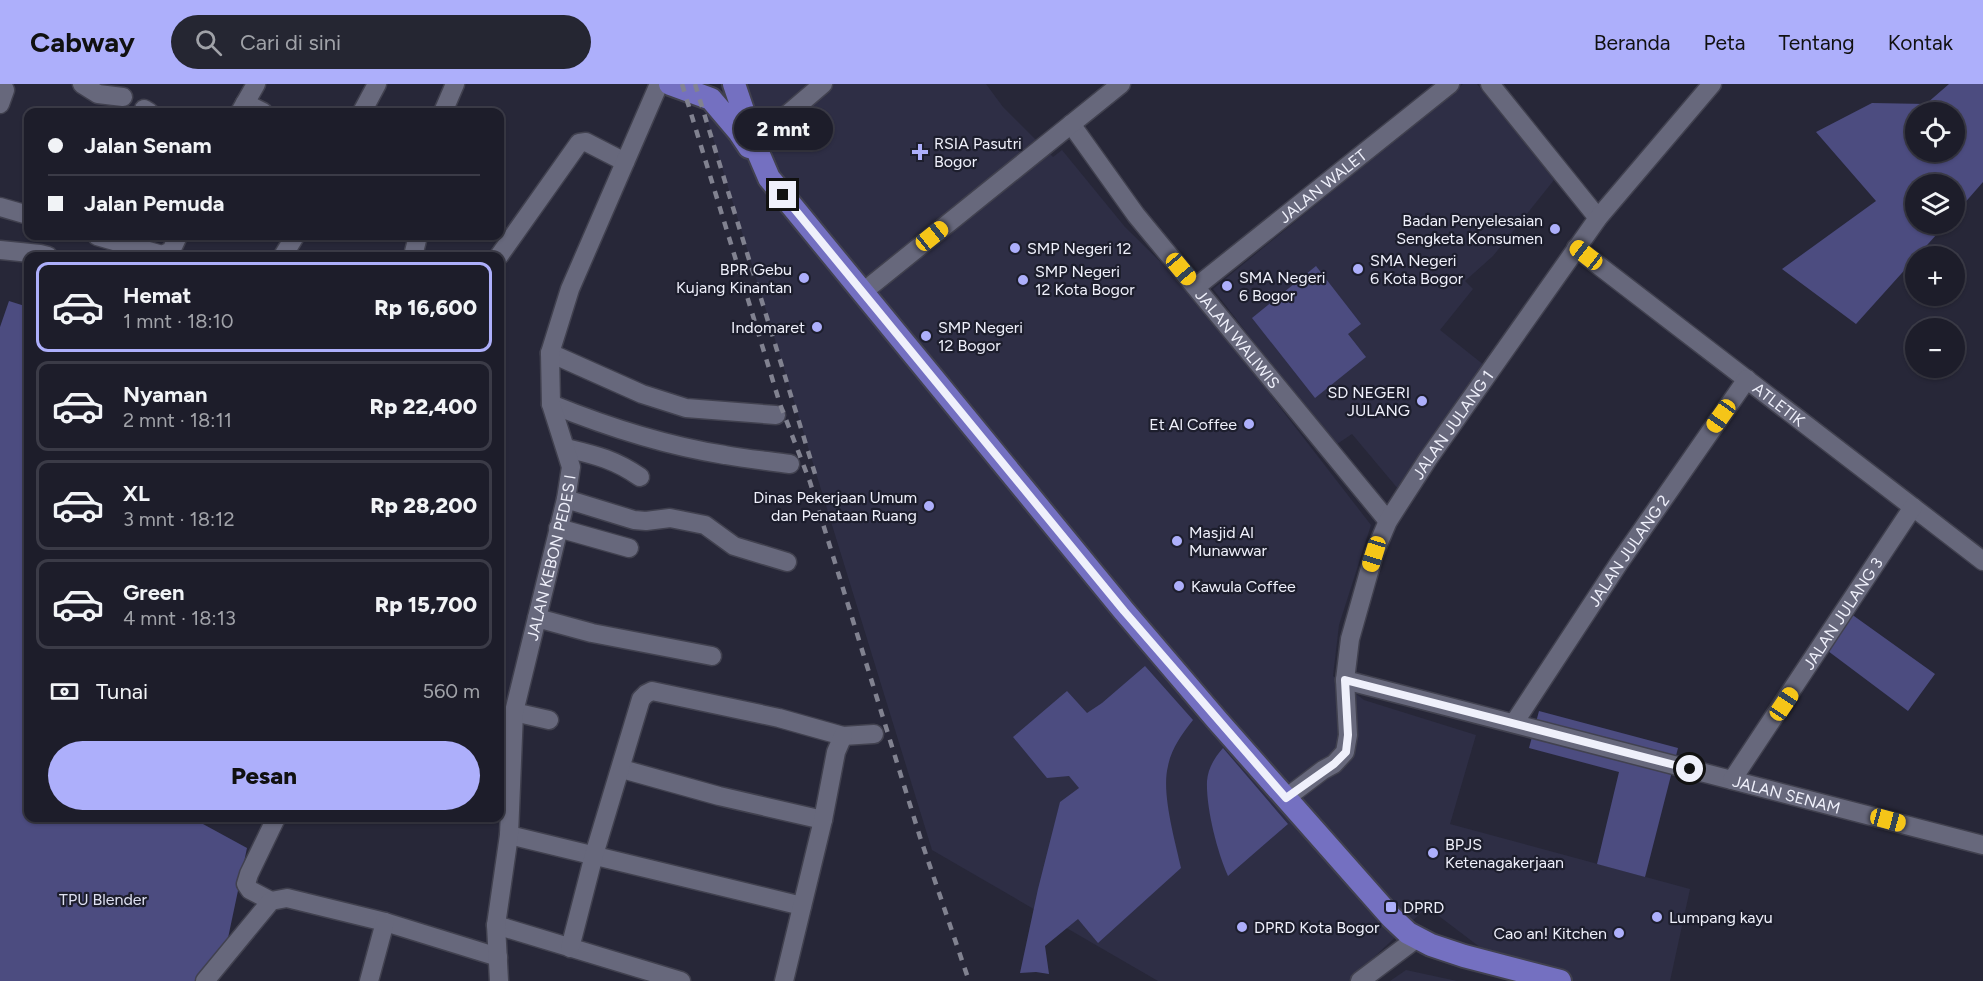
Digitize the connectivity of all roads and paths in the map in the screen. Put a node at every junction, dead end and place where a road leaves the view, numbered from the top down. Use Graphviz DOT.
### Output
graph roads {
  1 [pos="2,84"];
  2 [pos="256,84"];
  3 [pos="377,84"];
  4 [pos="455,84"];
  5 [pos="659,84"];
  6 [pos="670,84"];
  7 [pos="728,84"];
  8 [pos="734,84"];
  9 [pos="823,84"];
  10 [pos="1121,84"];
  11 [pos="1450,84"];
  12 [pos="1490,84"];
  13 [pos="90,86"];
  14 [pos="1707,86"];
  15 [pos="123,97"];
  16 [pos="711,99"];
  17 [pos="0,104"];
  18 [pos="242,107"];
  19 [pos="364,108"];
  20 [pos="445,108"];
  21 [pos="1071,124"];
  22 [pos="754,143"];
  23 [pos="625,162"];
  24 [pos="769,178"];
  25 [pos="0,207"];
  26 [pos="24,214"];
  27 [pos="1598,218"];
  28 [pos="111,240"];
  29 [pos="1576,248"];
  30 [pos="0,250"];
  31 [pos="24,252"];
  32 [pos="152,252"];
  33 [pos="502,252"];
  34 [pos="1196,287"];
  35 [pos="863,292"];
  36 [pos="550,353"];
  37 [pos="1747,379"];
  38 [pos="551,404"];
  39 [pos="776,415"];
  40 [pos="566,448"];
  41 [pos="790,464"];
  42 [pos="640,477"];
  43 [pos="567,499"];
  44 [pos="1913,507"];
  45 [pos="1388,521"];
  46 [pos="558,528"];
  47 [pos="629,548"];
  48 [pos="1983,561"];
  49 [pos="787,562"];
  50 [pos="537,618"];
  51 [pos="712,656"];
  52 [pos="1345,680"];
  53 [pos="514,712"];
  54 [pos="549,720"];
  55 [pos="1514,723"];
  56 [pos="874,734"];
  57 [pos="843,736"];
  58 [pos="622,768"];
  59 [pos="506,780"];
  60 [pos="1732,780"];
  61 [pos="1286,798"];
  62 [pos="823,820"];
  63 [pos="274,822"];
  64 [pos="509,835"];
  65 [pos="1983,845"];
  66 [pos="594,855"];
  67 [pos="271,900"];
  68 [pos="802,906"];
  69 [pos="385,922"];
  70 [pos="496,925"];
  71 [pos="1417,938"];
  72 [pos="570,948"];
  73 [pos="498,957"];
  74 [pos="671,980"];
  75 [pos="205,981"];
  76 [pos="369,981"];
  77 [pos="499,981"];
  78 [pos="784,981"];
  79 [pos="1360,981"];
  80 [pos="1560,981"];
  1 -- 17 [label="street"];
  2 -- 18 [label="street"];
  3 -- 19 [label="street"];
  4 -- 20 [label="street"];
  5 -- 23 [label="street, JALAN KEBON PEDES I"];
  6 -- 16 [label="main road"];
  7 -- 16 [label="main road"];
  8 -- 22 [label="main road"];
  9 -- 22 [label="street"];
  10 -- 21 [label="street"];
  11 -- 34 [label="street, JALAN WALET"];
  12 -- 27 [label="street"];
  13 -- 15 [label="street"];
  14 -- 27 [label="street, JALAN JULANG 1"];
  16 -- 24 [label="main road"];
  21 -- 34 [label="street, JALAN WALIWIS"];
  21 -- 35 [label="street"];
  22 -- 24 [label="main road"];
  23 -- 33 [label="street"];
  23 -- 36 [label="street, JALAN KEBON PEDES I"];
  24 -- 35 [label="main road"];
  25 -- 26 [label="street"];
  27 -- 29 [label="street, JALAN JULANG 1"];
  28 -- 32 [label="street"];
  29 -- 37 [label="street, ATLETIK"];
  29 -- 45 [label="street, JALAN JULANG 1"];
  30 -- 31 [label="street"];
  34 -- 45 [label="street, JALAN WALIWIS"];
  35 -- 61 [label="main road"];
  36 -- 38 [label="street, JALAN KEBON PEDES I"];
  36 -- 39 [label="street"];
  37 -- 44 [label="street, ATLETIK"];
  37 -- 55 [label="street, JALAN JULANG 2"];
  38 -- 40 [label="street, JALAN KEBON PEDES I"];
  38 -- 41 [label="street"];
  40 -- 42 [label="street"];
  40 -- 43 [label="street, JALAN KEBON PEDES I"];
  43 -- 46 [label="street, JALAN KEBON PEDES I"];
  43 -- 49 [label="street"];
  44 -- 48 [label="street, ATLETIK"];
  44 -- 60 [label="street, JALAN JULANG 3"];
  45 -- 52 [label="street, JALAN JULANG 1"];
  46 -- 47 [label="street"];
  46 -- 50 [label="street, JALAN KEBON PEDES I"];
  50 -- 51 [label="street"];
  50 -- 53 [label="street, JALAN KEBON PEDES I"];
  52 -- 55 [label="street, JALAN SENAM"];
  52 -- 61 [label="street, JALAN JULANG 1"];
  53 -- 54 [label="street"];
  53 -- 59 [label="street, JALAN KEBON PEDES I"];
  55 -- 60 [label="street, JALAN SENAM"];
  56 -- 57 [label="street"];
  57 -- 58 [label="street"];
  57 -- 62 [label="street"];
  58 -- 62 [label="street"];
  58 -- 66 [label="street"];
  59 -- 64 [label="street, JALAN KEBON PEDES I"];
  60 -- 65 [label="street, JALAN SENAM"];
  61 -- 71 [label="main road"];
  62 -- 68 [label="street"];
  63 -- 67 [label="street"];
  64 -- 66 [label="street"];
  64 -- 70 [label="street, JALAN KEBON PEDES I"];
  66 -- 68 [label="street"];
  66 -- 72 [label="street"];
  67 -- 69 [label="street"];
  67 -- 75 [label="street"];
  68 -- 78 [label="street"];
  69 -- 73 [label="street"];
  69 -- 76 [label="street"];
  70 -- 72 [label="street"];
  70 -- 73 [label="street, JALAN KEBON PEDES I"];
  71 -- 79 [label="street"];
  71 -- 80 [label="main road"];
  72 -- 74 [label="street"];
  73 -- 77 [label="street, JALAN KEBON PEDES I"];
}
